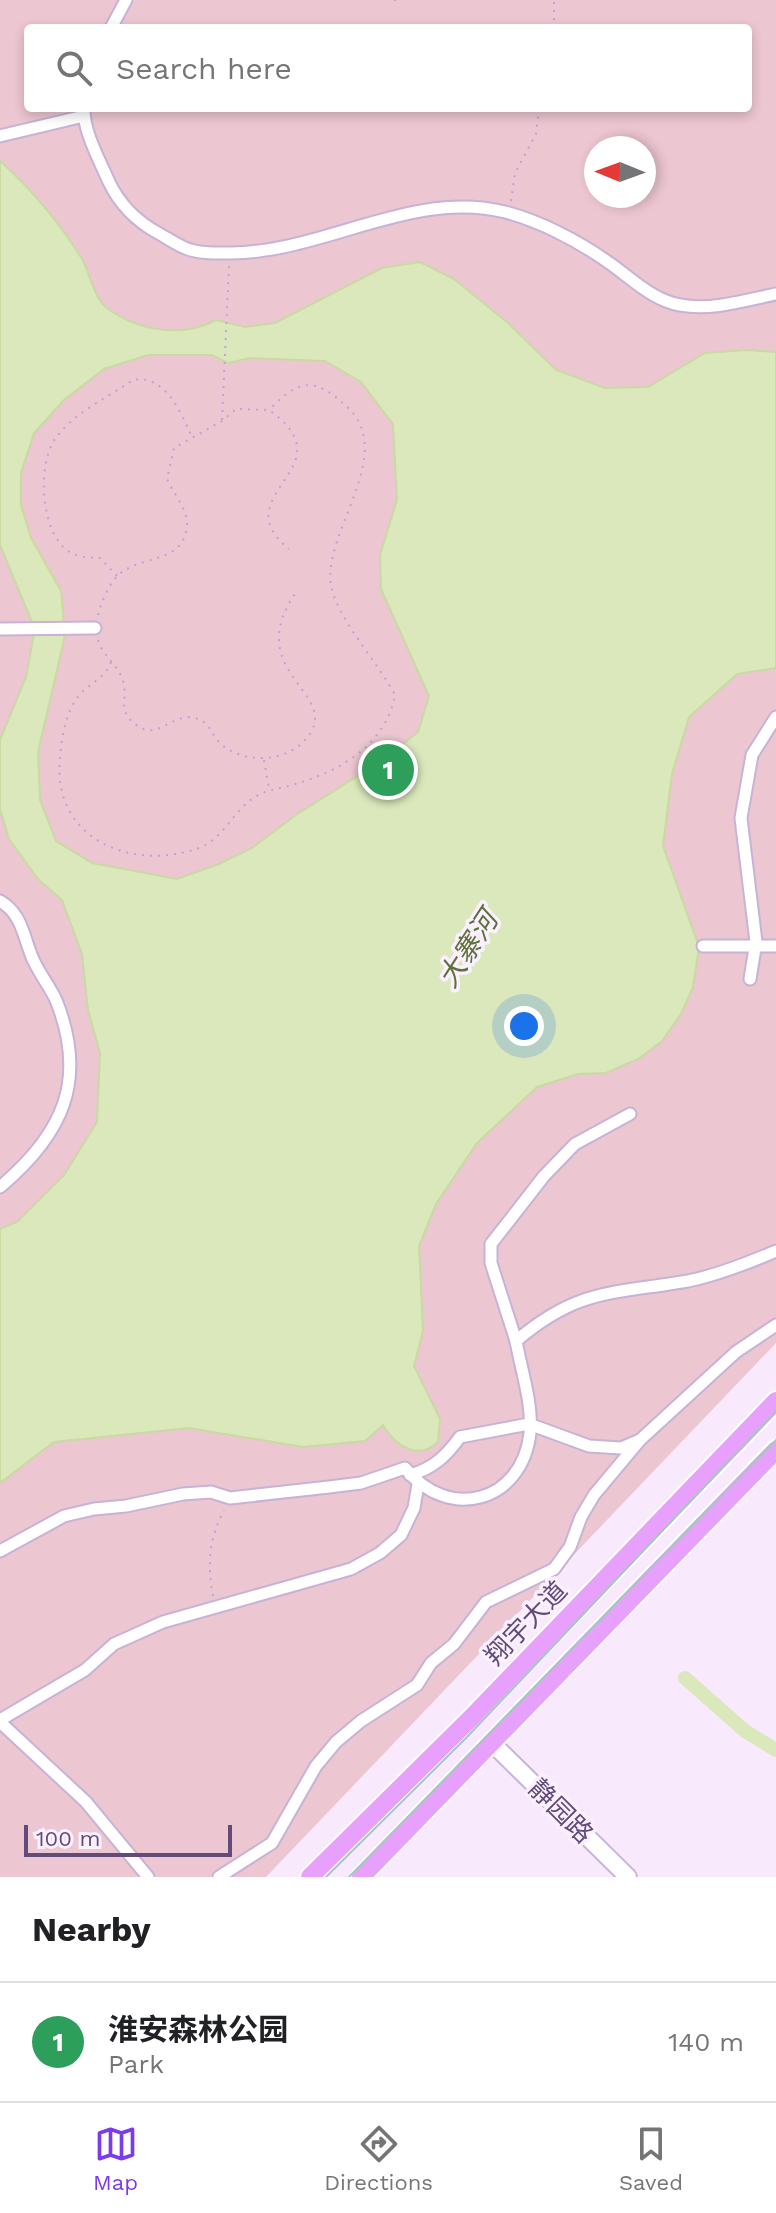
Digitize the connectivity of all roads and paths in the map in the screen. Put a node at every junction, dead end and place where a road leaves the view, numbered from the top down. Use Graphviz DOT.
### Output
graph roads {
  1 [pos="126,0"];
  2 [pos="394,0"];
  3 [pos="401,0"];
  4 [pos="554,0"];
  5 [pos="113,24"];
  6 [pos="554,24"];
  7 [pos="84,112"];
  8 [pos="539,112"];
  9 [pos="4,135"];
  10 [pos="511,214"];
  11 [pos="230,253"];
  12 [pos="776,294"];
  13 [pos="269,410"];
  14 [pos="222,421"];
  15 [pos="192,436"];
  16 [pos="289,549"];
  17 [pos="118,577"];
  18 [pos="297,591"];
  19 [pos="95,628"];
  20 [pos="6,629"];
  21 [pos="111,662"];
  22 [pos="776,717"];
  23 [pos="264,759"];
  24 [pos="269,790"];
  25 [pos="0,901"];
  26 [pos="703,946"];
  27 [pos="756,946"];
  28 [pos="776,946"];
  29 [pos="750,979"];
  30 [pos="630,1114"];
  31 [pos="0,1187"];
  32 [pos="776,1251"];
  33 [pos="776,1325"];
  34 [pos="516,1341"];
  35 [pos="776,1401"];
  36 [pos="529,1424"];
  37 [pos="640,1440"];
  38 [pos="776,1450"];
  39 [pos="414,1479"];
  40 [pos="230,1498"];
  41 [pos="0,1551"];
  42 [pos="214,1606"];
  43 [pos="0,1721"];
  44 [pos="493,1744"];
  45 [pos="148,1877"];
  46 [pos="219,1877"];
  47 [pos="310,1877"];
  48 [pos="361,1877"];
  49 [pos="628,1877"];
  1 -- 5 [label="street"];
  2 -- 3 [label="path"];
  4 -- 6 [label="path"];
  7 -- 9 [label="street"];
  7 -- 11 [label="street"];
  8 -- 10 [label="path"];
  10 -- 11 [label="street"];
  10 -- 12 [label="street"];
  11 -- 14 [label="path"];
  13 -- 14 [label="path"];
  13 -- 16 [label="path"];
  13 -- 24 [label="path"];
  14 -- 15 [label="path"];
  15 -- 17 [label="path"];
  15 -- 17 [label="path"];
  17 -- 19 [label="path"];
  18 -- 23 [label="path"];
  19 -- 20 [label="street"];
  19 -- 21 [label="path"];
  21 -- 23 [label="path"];
  21 -- 24 [label="path"];
  22 -- 27 [label="street"];
  23 -- 24 [label="path"];
  25 -- 31 [label="street"];
  26 -- 27 [label="street"];
  27 -- 28 [label="street"];
  27 -- 29 [label="street"];
  30 -- 34 [label="street"];
  32 -- 34 [label="street"];
  33 -- 37 [label="street"];
  34 -- 36 [label="street"];
  35 -- 47 [label="main road, 翔宇大道"];
  36 -- 37 [label="street"];
  36 -- 39 [label="street"];
  36 -- 39 [label="street"];
  37 -- 46 [label="street"];
  38 -- 44 [label="main road"];
  39 -- 40 [label="street"];
  39 -- 42 [label="street"];
  40 -- 41 [label="street"];
  40 -- 42 [label="path"];
  42 -- 43 [label="street"];
  43 -- 45 [label="street"];
  44 -- 48 [label="main road"];
  44 -- 49 [label="street, 静园路"];
}
